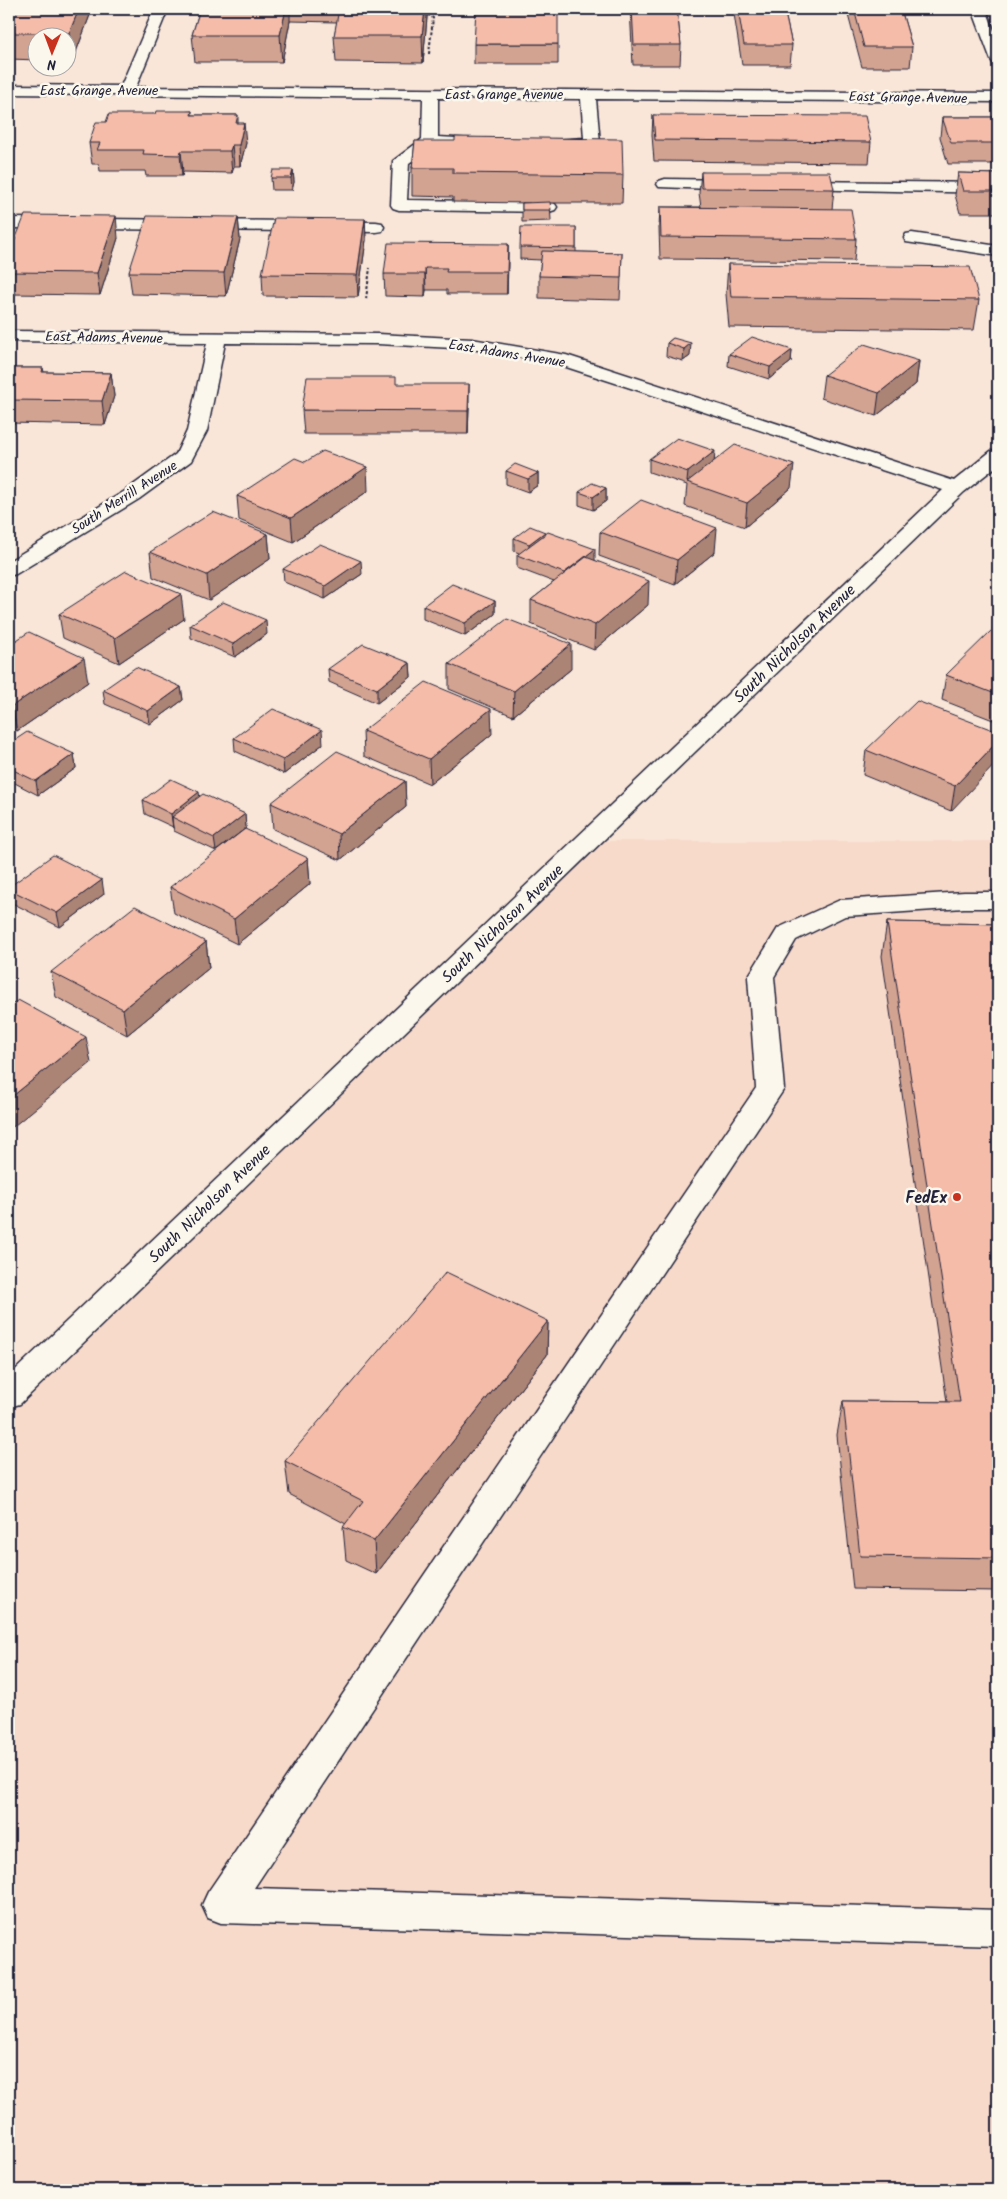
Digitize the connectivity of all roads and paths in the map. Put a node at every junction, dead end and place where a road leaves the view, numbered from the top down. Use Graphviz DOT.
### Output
graph roads {
  1 [pos="160,9"];
  2 [pos="419,9"];
  3 [pos="979,9"];
  4 [pos="429,58"];
  5 [pos="998,60"];
  6 [pos="9,90"];
  7 [pos="127,90"];
  8 [pos="430,93"];
  9 [pos="588,94"];
  10 [pos="998,98"];
  11 [pos="430,141"];
  12 [pos="487,142"];
  13 [pos="545,143"];
  14 [pos="665,184"];
  15 [pos="754,185"];
  16 [pos="783,186"];
  17 [pos="998,188"];
  18 [pos="549,207"];
  19 [pos="9,223"];
  20 [pos="376,226"];
  21 [pos="912,238"];
  22 [pos="998,251"];
  23 [pos="9,336"];
  24 [pos="217,338"];
  25 [pos="360,339"];
  26 [pos="998,455"];
  27 [pos="957,488"];
  28 [pos="9,570"];
  29 [pos="998,900"];
  30 [pos="9,1395"];
  31 [pos="998,1928"];
  1 -- 7 [label="street"];
  2 -- 4 [label="path"];
  3 -- 5 [label="street"];
  6 -- 7 [label="street, East Grange Avenue"];
  7 -- 8 [label="street, East Grange Avenue"];
  8 -- 9 [label="street, East Grange Avenue"];
  8 -- 11 [label="street"];
  9 -- 10 [label="street, East Grange Avenue"];
  9 -- 13 [label="street"];
  11 -- 12 [label="street"];
  11 -- 18 [label="street"];
  14 -- 15 [label="street"];
  16 -- 17 [label="street"];
  19 -- 20 [label="street"];
  20 -- 25 [label="path"];
  21 -- 22 [label="street"];
  23 -- 24 [label="street, East Adams Avenue"];
  24 -- 25 [label="street, East Adams Avenue"];
  24 -- 28 [label="street, South Merrill Avenue"];
  25 -- 27 [label="street, East Adams Avenue"];
  26 -- 27 [label="street, South Nicholson Avenue"];
  27 -- 30 [label="street, South Nicholson Avenue"];
  29 -- 31 [label="street"];
}
